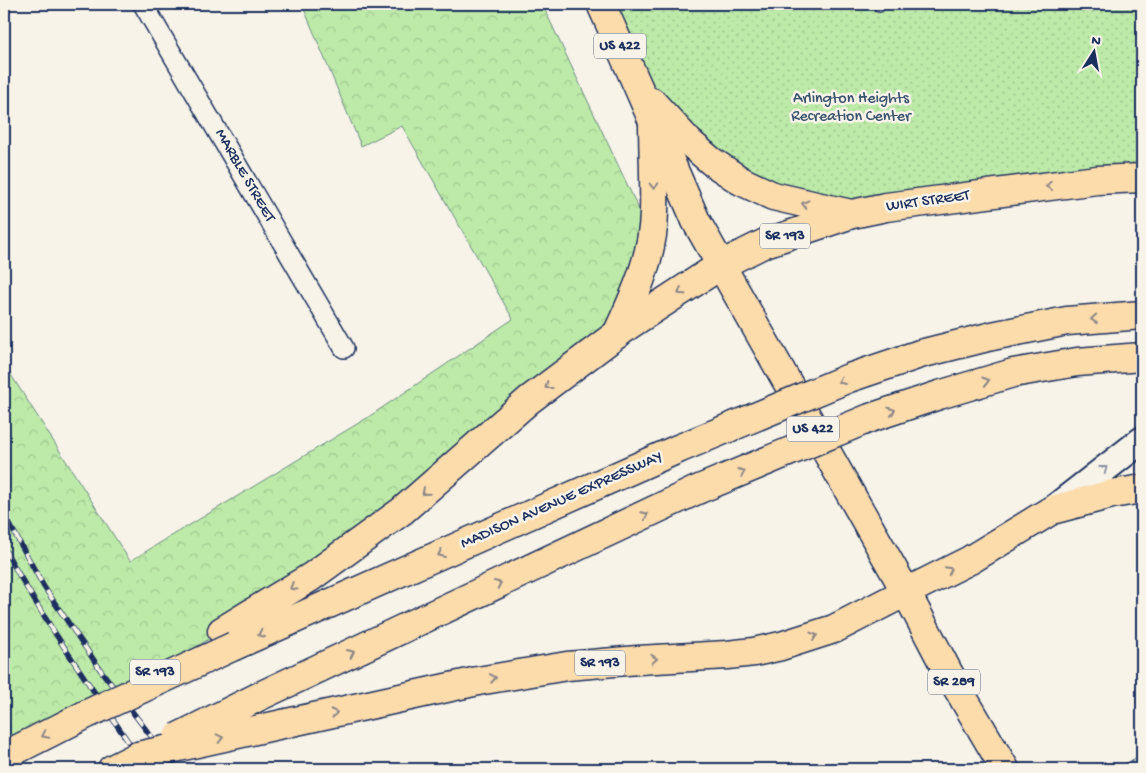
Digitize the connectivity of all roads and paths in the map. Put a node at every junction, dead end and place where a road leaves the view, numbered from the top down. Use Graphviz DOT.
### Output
graph roads {
  1 [pos="143,4"];
  2 [pos="600,4"];
  3 [pos="639,89"];
  4 [pos="653,120"];
  5 [pos="1142,170"];
  6 [pos="1142,178"];
  7 [pos="1097,180"];
  8 [pos="852,214"];
  9 [pos="721,265"];
  10 [pos="1142,315"];
  11 [pos="616,336"];
  12 [pos="344,348"];
  13 [pos="1139,357"];
  14 [pos="1142,440"];
  15 [pos="1142,489"];
  16 [pos="1052,510"];
  17 [pos="906,592"];
  18 [pos="228,639"];
  19 [pos="4,756"];
  20 [pos="138,756"];
  21 [pos="1142,760"];
  22 [pos="112,769"];
  23 [pos="1005,769"];
  24 [pos="1128,769"];
  1 -- 12 [label="street, MARBLE STREET"];
  2 -- 3 [label="main road, US 422"];
  3 -- 4 [label="main road, US 422"];
  8 -- 3 [label="main road, US 422, one-way"];
  4 -- 9 [label="main road, US 422"];
  4 -- 11 [label="main road, one-way"];
  5 -- 7 [label="main road, WIRT STREET"];
  6 -- 7 [label="main road, US 422"];
  7 -- 8 [label="main road, WIRT STREET / US 422, one-way"];
  8 -- 9 [label="main road, WIRT STREET / SR 193"];
  9 -- 11 [label="main road, SR 193, one-way"];
  9 -- 17 [label="main road, US 422"];
  10 -- 18 [label="main road, MADISON AVENUE EXPRESSWAY, one-way, bridge"];
  11 -- 18 [label="main road, SR 193, one-way"];
  20 -- 13 [label="main road, one-way, bridge"];
  16 -- 14 [label="main road, one-way"];
  15 -- 16 [label="main road"];
  17 -- 16 [label="main road, one-way"];
  20 -- 17 [label="main road, SR 193, one-way, bridge"];
  17 -- 23 [label="main road, SR 289"];
  18 -- 19 [label="main road, MADISON AVENUE EXPRESSWAY, one-way, bridge"];
  20 -- 22 [label="main road, SR 193"];
  21 -- 24 [label="lane"];
}
